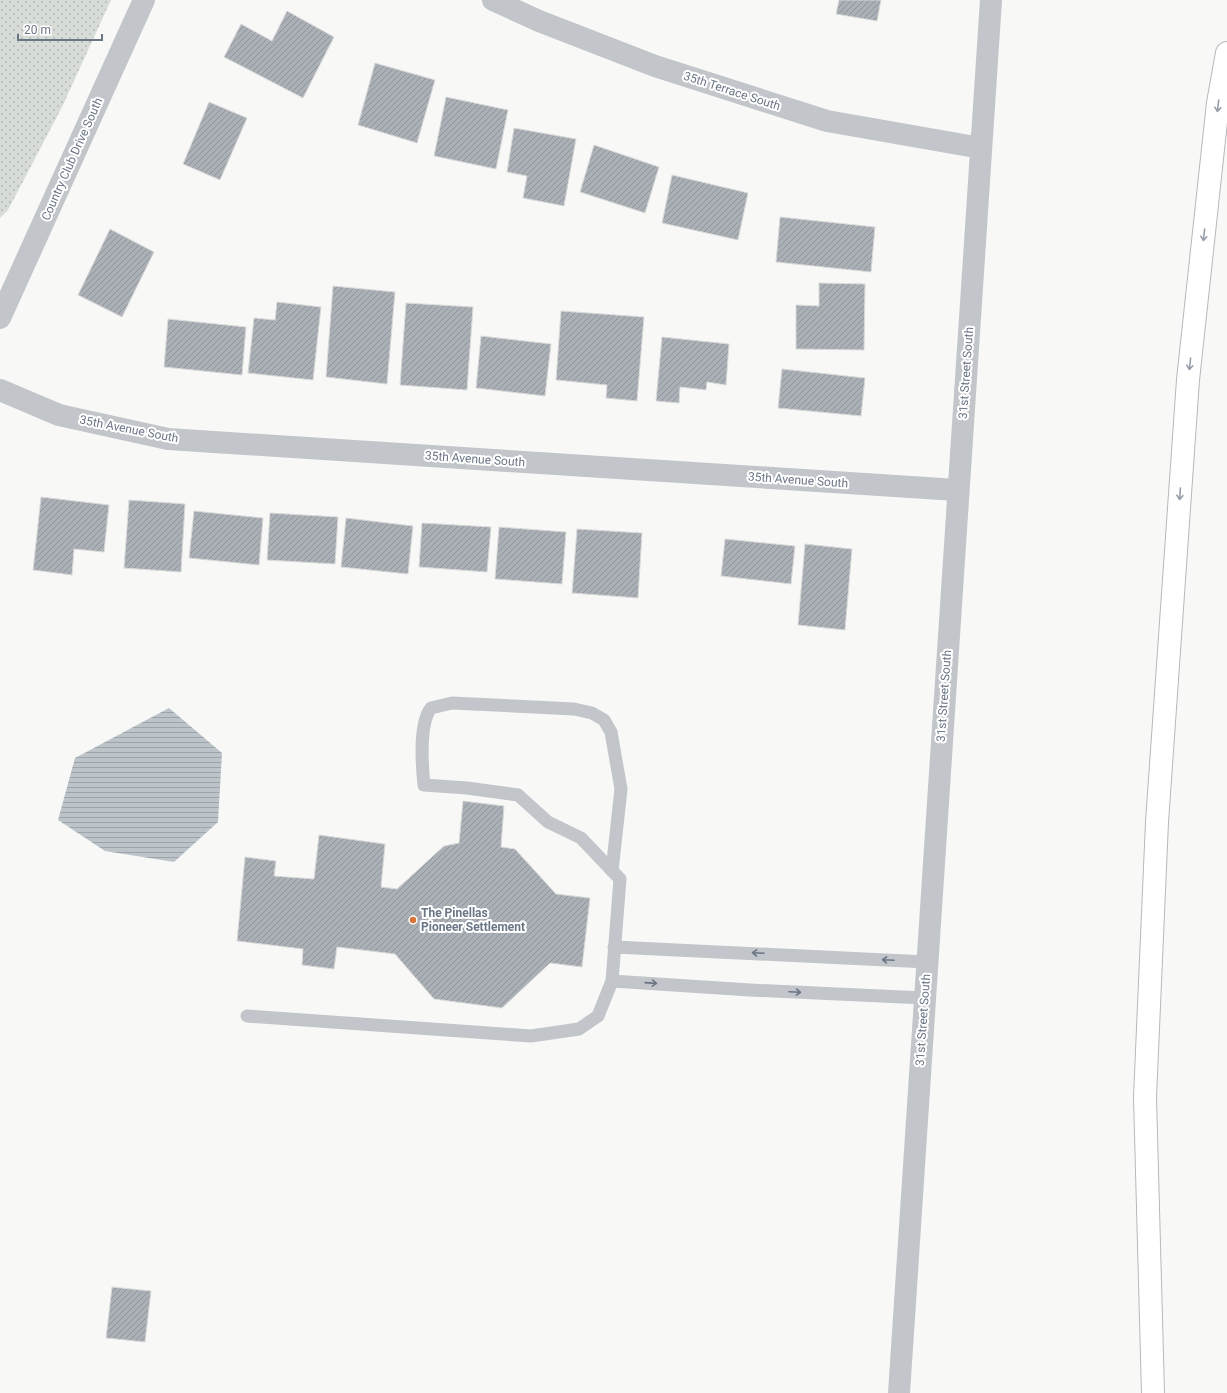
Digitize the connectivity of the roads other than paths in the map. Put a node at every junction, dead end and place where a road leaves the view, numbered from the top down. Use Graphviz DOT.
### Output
graph roads {
  1 [pos="144,0"];
  2 [pos="493,0"];
  3 [pos="991,0"];
  4 [pos="1227,53"];
  5 [pos="981,148"];
  6 [pos="0,318"];
  7 [pos="0,390"];
  8 [pos="958,490"];
  9 [pos="612,871"];
  10 [pos="614,947"];
  11 [pos="927,962"];
  12 [pos="612,981"];
  13 [pos="924,998"];
  14 [pos="247,1016"];
  15 [pos="899,1393"];
  16 [pos="1153,1393"];
  1 -- 6 [label="street, Country Club Drive South"];
  2 -- 5 [label="street, 35th Terrace South"];
  3 -- 5 [label="street, 31st Street South"];
  4 -- 16 [label="highway, one-way"];
  5 -- 8 [label="street, 31st Street South"];
  7 -- 8 [label="street, 35th Avenue South"];
  8 -- 11 [label="street, 31st Street South"];
  9 -- 9 [label="lane"];
  9 -- 10 [label="lane"];
  11 -- 10 [label="lane, one-way"];
  10 -- 12 [label="lane"];
  11 -- 13 [label="street, 31st Street South"];
  12 -- 13 [label="lane, one-way"];
  12 -- 14 [label="lane"];
  13 -- 15 [label="street, 31st Street South"];
}
